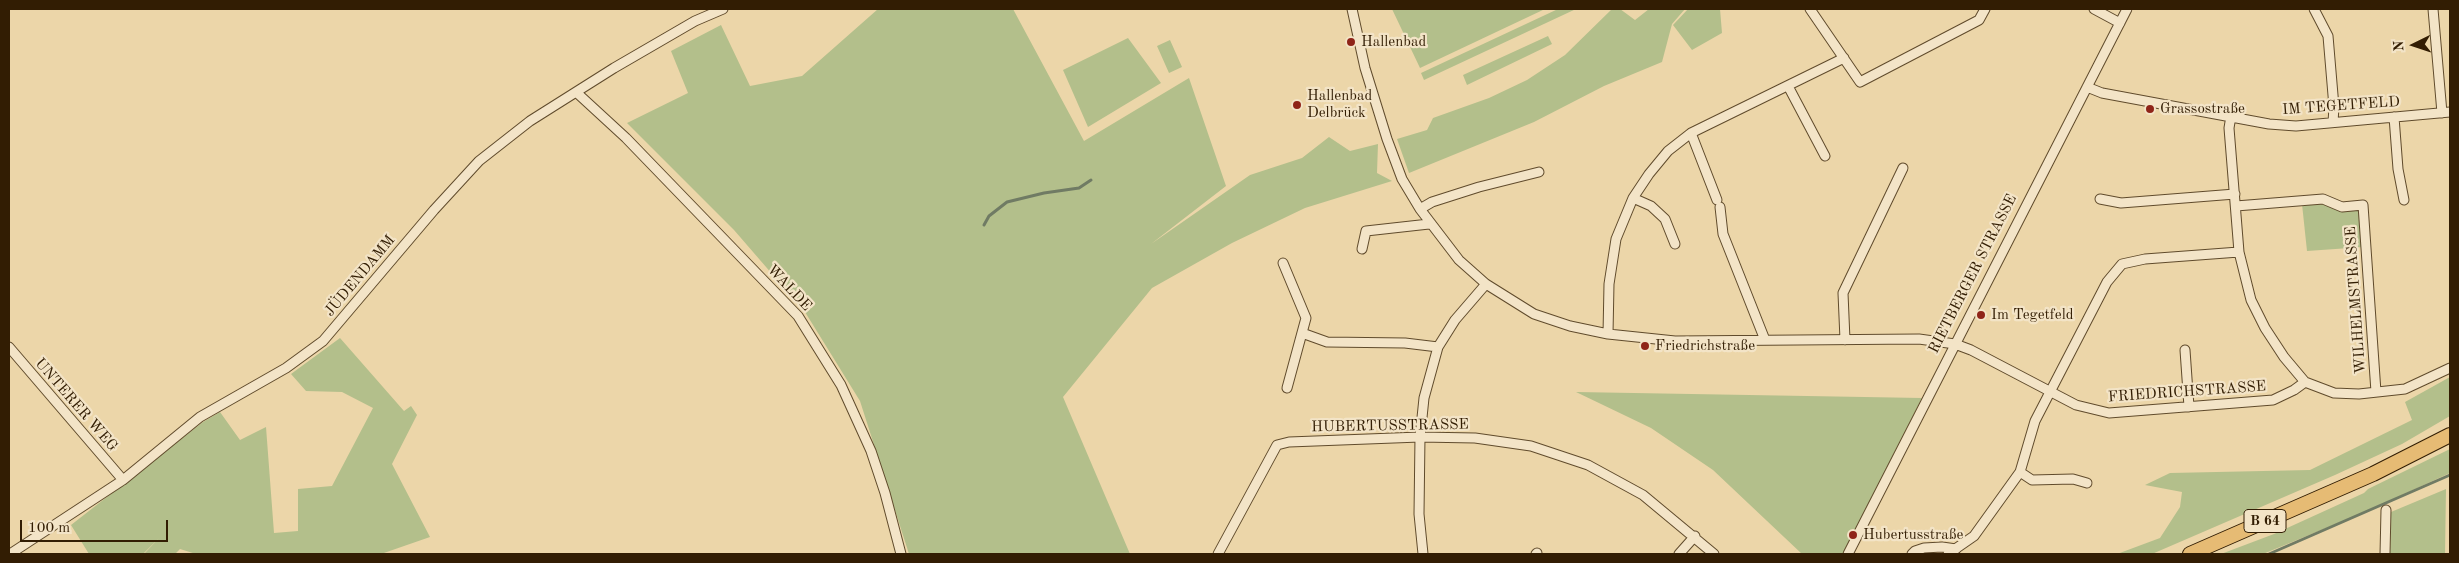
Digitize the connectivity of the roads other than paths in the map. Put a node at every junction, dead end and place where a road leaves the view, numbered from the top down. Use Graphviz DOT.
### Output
graph roads {
  1 [pos="723,9"];
  2 [pos="1352,9"];
  3 [pos="1810,9"];
  4 [pos="1985,9"];
  5 [pos="2094,9"];
  6 [pos="2127,9"];
  7 [pos="2314,9"];
  8 [pos="2433,9"];
  9 [pos="2120,23"];
  10 [pos="1844,58"];
  11 [pos="1788,86"];
  12 [pos="2087,87"];
  13 [pos="576,92"];
  14 [pos="2446,113"];
  15 [pos="2231,116"];
  16 [pos="2394,117"];
  17 [pos="2333,122"];
  18 [pos="1691,134"];
  19 [pos="1825,156"];
  20 [pos="1903,168"];
  21 [pos="1539,172"];
  22 [pos="2235,194"];
  23 [pos="1633,198"];
  24 [pos="2100,199"];
  25 [pos="2404,200"];
  26 [pos="2236,206"];
  27 [pos="1420,209"];
  28 [pos="1429,224"];
  29 [pos="1675,244"];
  30 [pos="1362,249"];
  31 [pos="2239,252"];
  32 [pos="1283,263"];
  33 [pos="1486,284"];
  34 [pos="1302,332"];
  35 [pos="1608,334"];
  36 [pos="1765,340"];
  37 [pos="1845,340"];
  38 [pos="1955,344"];
  39 [pos="9,347"];
  40 [pos="1438,347"];
  41 [pos="2185,350"];
  42 [pos="2450,368"];
  43 [pos="2305,382"];
  44 [pos="1287,388"];
  45 [pos="2051,392"];
  46 [pos="2376,392"];
  47 [pos="2189,407"];
  48 [pos="2450,435"];
  49 [pos="1420,437"];
  50 [pos="2020,472"];
  51 [pos="123,480"];
  52 [pos="2087,483"];
  53 [pos="2386,510"];
  54 [pos="1695,536"];
  55 [pos="1952,552"];
  56 [pos="10,554"];
  57 [pos="901,554"];
  58 [pos="1218,554"];
  59 [pos="1423,554"];
  60 [pos="1678,554"];
  61 [pos="1714,554"];
  62 [pos="1848,554"];
  63 [pos="1912,554"];
  64 [pos="2190,554"];
  65 [pos="2385,554"];
  1 -- 13 [label="street, JÜDENDAMM"];
  2 -- 27 [label="street, FRIEDRICHSTRASSE"];
  3 -- 10 [label="street"];
  4 -- 10 [label="street"];
  5 -- 9 [label="street"];
  6 -- 9 [label="street, RIETBERGER STRASSE"];
  7 -- 17 [label="street"];
  8 -- 14 [label="street"];
  9 -- 12 [label="street, RIETBERGER STRASSE"];
  10 -- 11 [label="street"];
  11 -- 18 [label="street"];
  11 -- 19 [label="street"];
  12 -- 15 [label="street, IM TEGETFELD"];
  12 -- 38 [label="street, RIETBERGER STRASSE"];
  13 -- 51 [label="street, JÜDENDAMM"];
  13 -- 57 [label="street, WALDE"];
  14 -- 16 [label="street, IM TEGETFELD"];
  15 -- 17 [label="street, IM TEGETFELD"];
  15 -- 22 [label="street"];
  16 -- 17 [label="street, IM TEGETFELD"];
  16 -- 25 [label="street"];
  18 -- 23 [label="street"];
  18 -- 36 [label="street"];
  20 -- 37 [label="street"];
  21 -- 27 [label="street"];
  22 -- 24 [label="street"];
  22 -- 26 [label="street"];
  23 -- 29 [label="street"];
  23 -- 35 [label="street"];
  26 -- 31 [label="street"];
  26 -- 46 [label="street, WILHELMSTRASSE"];
  27 -- 28 [label="street, FRIEDRICHSTRASSE"];
  28 -- 30 [label="street"];
  28 -- 33 [label="street, FRIEDRICHSTRASSE"];
  31 -- 43 [label="street"];
  31 -- 45 [label="street"];
  32 -- 34 [label="street"];
  33 -- 35 [label="street, FRIEDRICHSTRASSE"];
  33 -- 40 [label="street"];
  34 -- 40 [label="street"];
  34 -- 44 [label="street"];
  35 -- 36 [label="street, FRIEDRICHSTRASSE"];
  36 -- 37 [label="street, FRIEDRICHSTRASSE"];
  37 -- 38 [label="street, FRIEDRICHSTRASSE"];
  38 -- 45 [label="street, FRIEDRICHSTRASSE"];
  38 -- 62 [label="street, RIETBERGER STRASSE"];
  39 -- 51 [label="street, UNTERER WEG"];
  40 -- 49 [label="street"];
  41 -- 47 [label="street"];
  42 -- 46 [label="street"];
  43 -- 46 [label="street"];
  43 -- 47 [label="street, FRIEDRICHSTRASSE"];
  45 -- 47 [label="street, FRIEDRICHSTRASSE"];
  45 -- 50 [label="street"];
  48 -- 64 [label="main road, B 64"];
  49 -- 54 [label="street, HUBERTUSSTRASSE"];
  49 -- 58 [label="street, HUBERTUSSTRASSE"];
  49 -- 59 [label="street"];
  50 -- 52 [label="street"];
  50 -- 55 [label="street"];
  51 -- 56 [label="street, JÜDENDAMM"];
  53 -- 65 [label="street"];
  54 -- 60 [label="street"];
  54 -- 61 [label="street, HUBERTUSSTRASSE"];
  55 -- 63 [label="street"];
}
